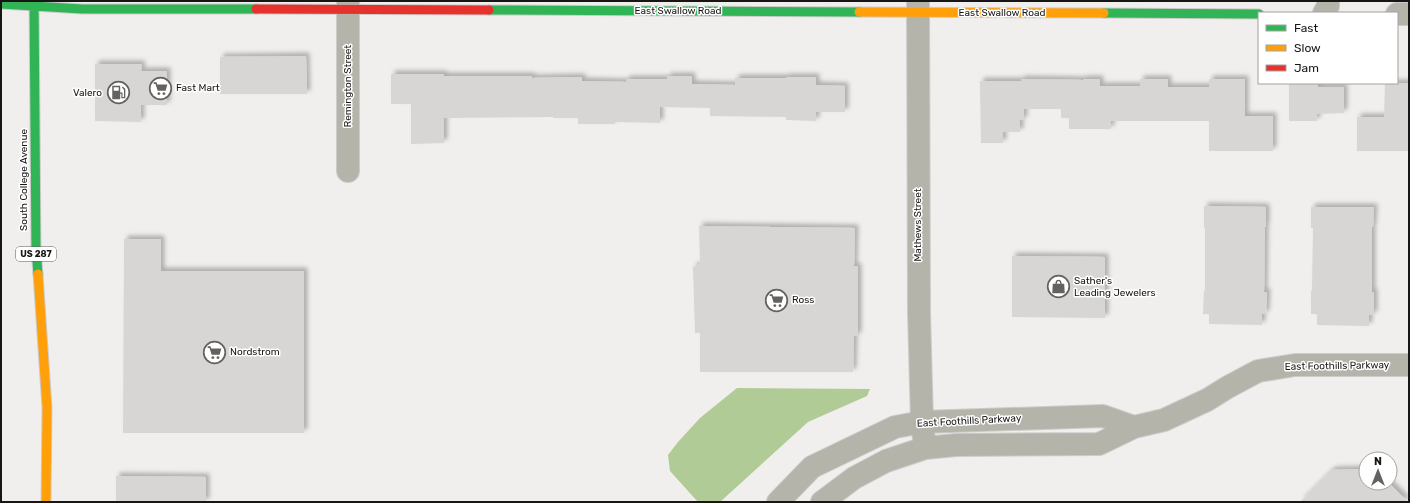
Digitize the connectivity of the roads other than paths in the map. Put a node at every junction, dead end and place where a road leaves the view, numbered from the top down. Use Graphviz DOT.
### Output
graph roads {
  1 [pos="1328,1"];
  2 [pos="34,3"];
  3 [pos="1,4"];
  4 [pos="348,5"];
  5 [pos="918,6"];
  6 [pos="1325,12"];
  7 [pos="1258,14"];
  8 [pos="1398,14"];
  9 [pos="1409,14"];
  10 [pos="348,171"];
  11 [pos="1409,365"];
  12 [pos="922,422"];
  13 [pos="1134,427"];
  14 [pos="925,448"];
  15 [pos="46,502"];
  16 [pos="778,502"];
  17 [pos="822,502"];
  1 -- 6 [label="street"];
  2 -- 3 [label="main road, East Swallow Road"];
  2 -- 4 [label="main road, East Swallow Road"];
  2 -- 15 [label="main road, South College Avenue / US 287"];
  4 -- 5 [label="main road, East Swallow Road"];
  4 -- 10 [label="street, Remington Street"];
  5 -- 7 [label="main road, East Swallow Road"];
  5 -- 12 [label="street, Mathews Street"];
  8 -- 9 [label="street"];
  11 -- 13 [label="street, East Foothills Parkway"];
  12 -- 13 [label="street, East Foothills Parkway"];
  12 -- 14 [label="street, Mathews Street"];
  12 -- 16 [label="street, East Foothills Parkway"];
  13 -- 14 [label="street, East Foothills Parkway"];
  14 -- 17 [label="street, East Foothills Parkway"];
}
